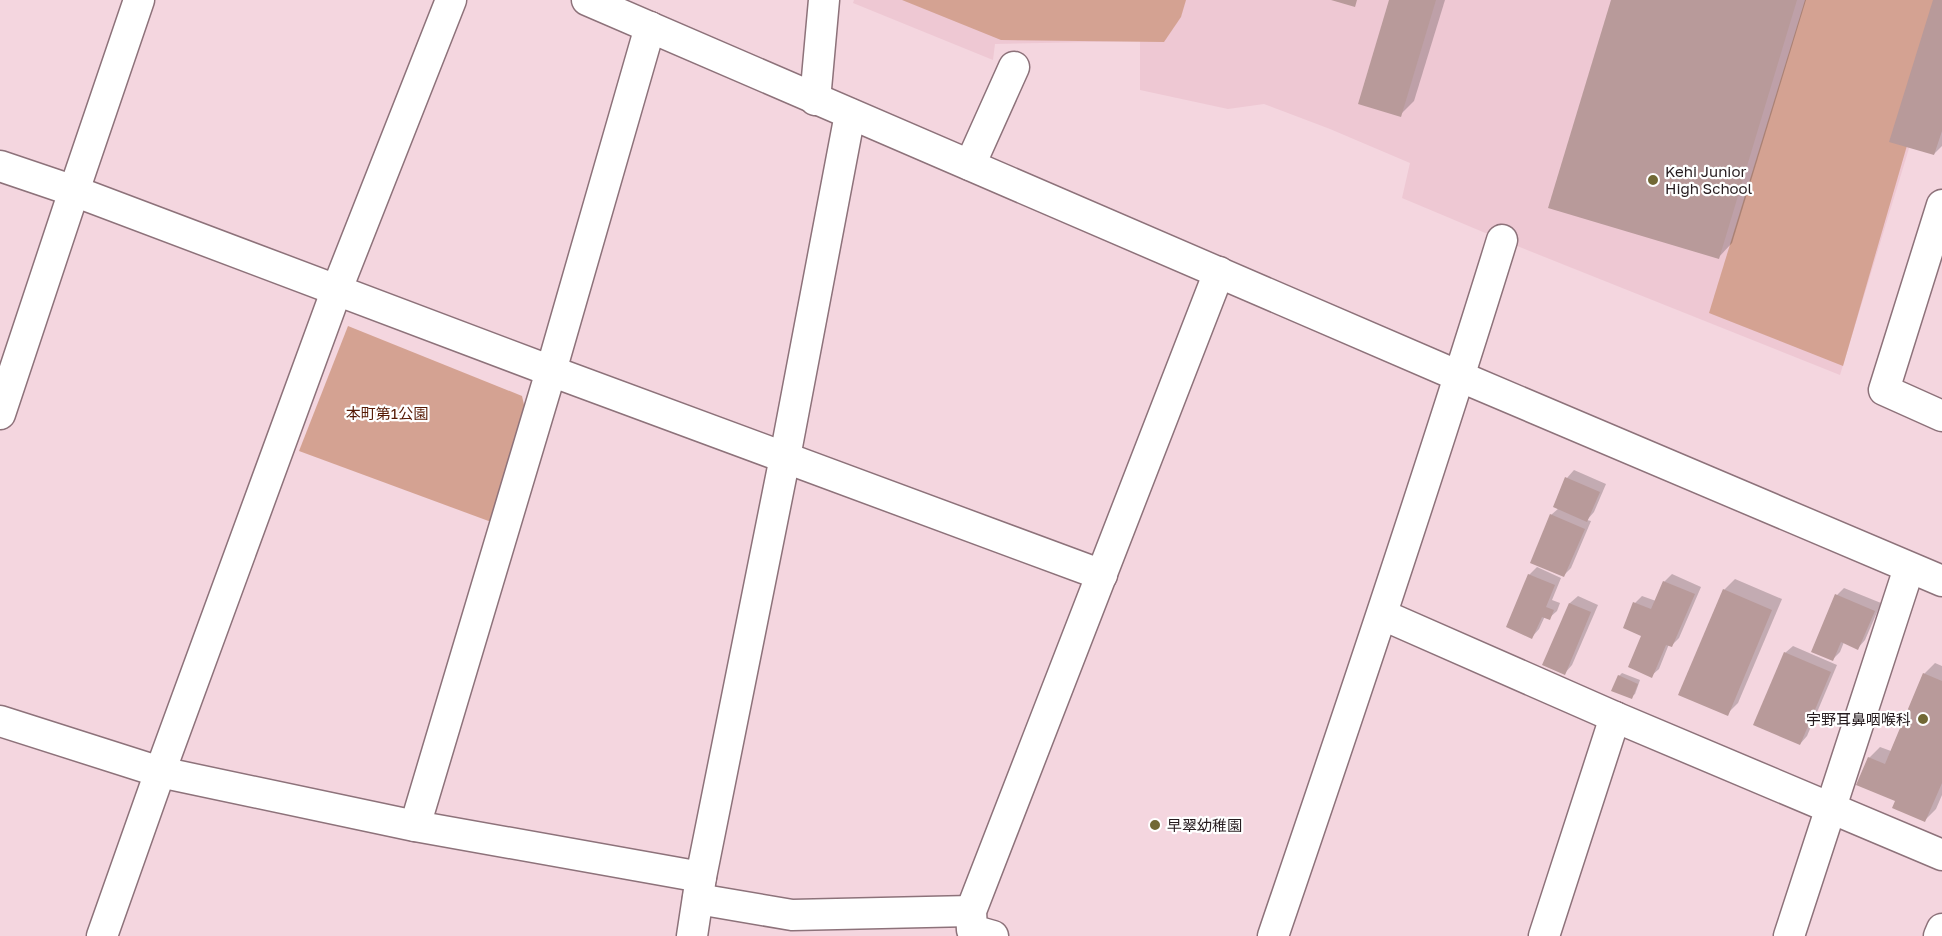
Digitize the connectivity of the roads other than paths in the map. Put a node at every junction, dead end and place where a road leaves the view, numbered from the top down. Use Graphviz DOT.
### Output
graph roads {
  1 [pos="139,0"];
  2 [pos="451,0"];
  3 [pos="587,0"];
  4 [pos="824,0"];
  5 [pos="650,27"];
  6 [pos="1014,67"];
  7 [pos="815,100"];
  8 [pos="850,114"];
  9 [pos="970,165"];
  10 [pos="0,166"];
  11 [pos="74,191"];
  12 [pos="1942,205"];
  13 [pos="1502,240"];
  14 [pos="1219,272"];
  15 [pos="337,289"];
  16 [pos="551,371"];
  17 [pos="1461,377"];
  18 [pos="0,414"];
  19 [pos="1942,416"];
  20 [pos="785,457"];
  21 [pos="1909,568"];
  22 [pos="1102,575"];
  23 [pos="1942,581"];
  24 [pos="1383,615"];
  25 [pos="1615,717"];
  26 [pos="0,721"];
  27 [pos="160,772"];
  28 [pos="1830,809"];
  29 [pos="415,826"];
  30 [pos="1942,855"];
  31 [pos="700,888"];
  32 [pos="971,910"];
  33 [pos="1942,928"];
  34 [pos="102,936"];
  35 [pos="692,936"];
  36 [pos="993,936"];
  37 [pos="1273,936"];
  38 [pos="1544,936"];
  39 [pos="1789,936"];
  40 [pos="1940,936"];
  1 -- 11 [label="street"];
  2 -- 15 [label="street"];
  3 -- 5 [label="street"];
  4 -- 7 [label="street"];
  5 -- 7 [label="street"];
  5 -- 16 [label="street"];
  6 -- 9 [label="street"];
  7 -- 8 [label="street"];
  8 -- 9 [label="street"];
  8 -- 20 [label="street"];
  9 -- 14 [label="street"];
  10 -- 11 [label="street"];
  11 -- 15 [label="street"];
  11 -- 18 [label="street"];
  12 -- 19 [label="street"];
  13 -- 17 [label="street"];
  14 -- 17 [label="street"];
  14 -- 22 [label="street"];
  15 -- 16 [label="street"];
  15 -- 27 [label="street"];
  16 -- 20 [label="street"];
  16 -- 29 [label="street"];
  17 -- 21 [label="street"];
  17 -- 24 [label="street"];
  20 -- 22 [label="street"];
  20 -- 31 [label="street"];
  21 -- 23 [label="street"];
  21 -- 28 [label="street"];
  22 -- 32 [label="street"];
  24 -- 25 [label="street"];
  24 -- 37 [label="street"];
  25 -- 28 [label="street"];
  25 -- 38 [label="street"];
  26 -- 27 [label="street"];
  27 -- 29 [label="street"];
  27 -- 34 [label="street"];
  28 -- 30 [label="street"];
  28 -- 39 [label="street"];
  29 -- 31 [label="street"];
  31 -- 32 [label="street"];
  31 -- 35 [label="street"];
  32 -- 36 [label="street"];
  33 -- 40 [label="street"];
}
